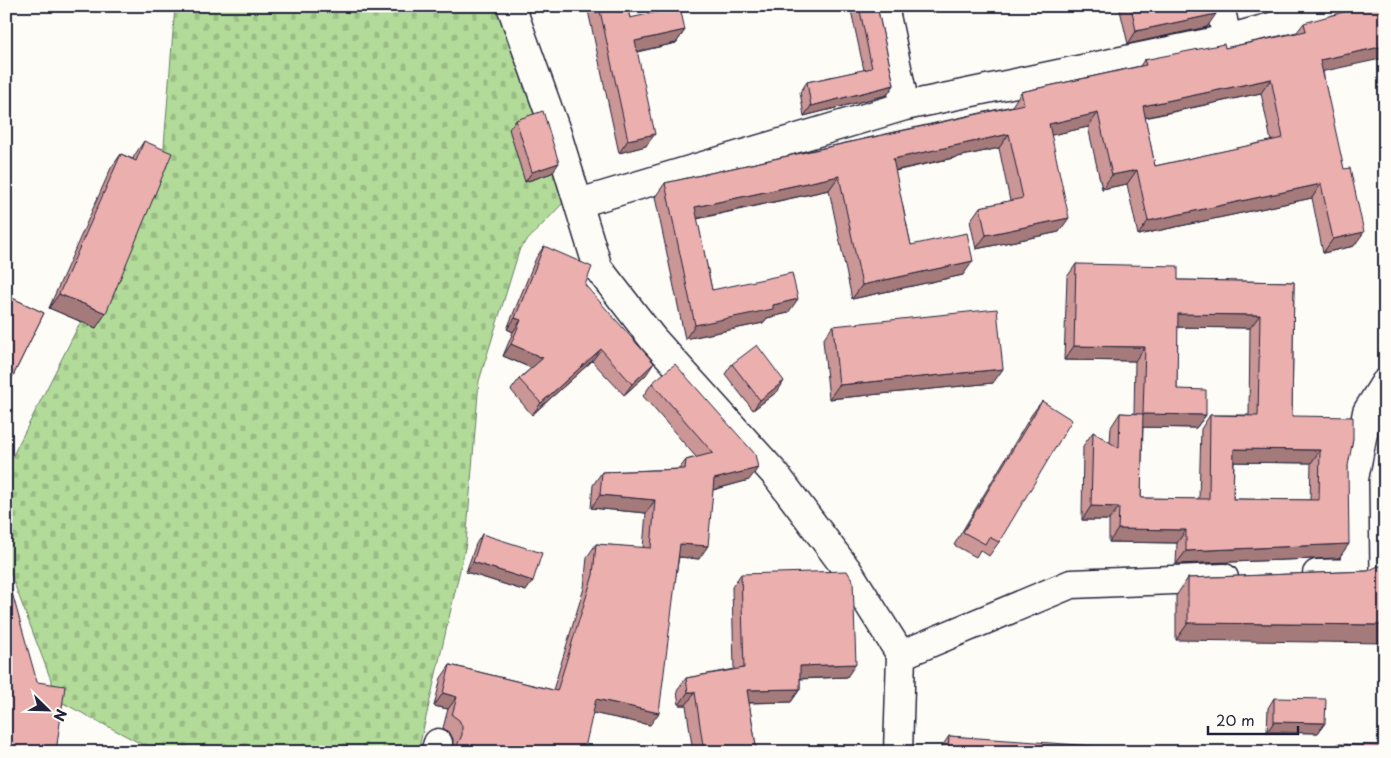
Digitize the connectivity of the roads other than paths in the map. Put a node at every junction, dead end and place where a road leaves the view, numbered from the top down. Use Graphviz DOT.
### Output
graph roads {
  1 [pos="511,6"];
  2 [pos="884,6"];
  3 [pos="1220,6"];
  4 [pos="1350,6"];
  5 [pos="1227,39"];
  6 [pos="905,106"];
  7 [pos="579,203"];
  8 [pos="1385,382"];
  9 [pos="1296,575"];
  10 [pos="1247,577"];
  11 [pos="900,656"];
  12 [pos="898,752"];
  1 -- 7 [label="street"];
  2 -- 6 [label="street"];
  3 -- 5 [label="street"];
  4 -- 5 [label="street"];
  5 -- 6 [label="street"];
  6 -- 7 [label="street"];
  7 -- 11 [label="street"];
  8 -- 9 [label="street"];
  10 -- 11 [label="street"];
  11 -- 12 [label="street"];
}
